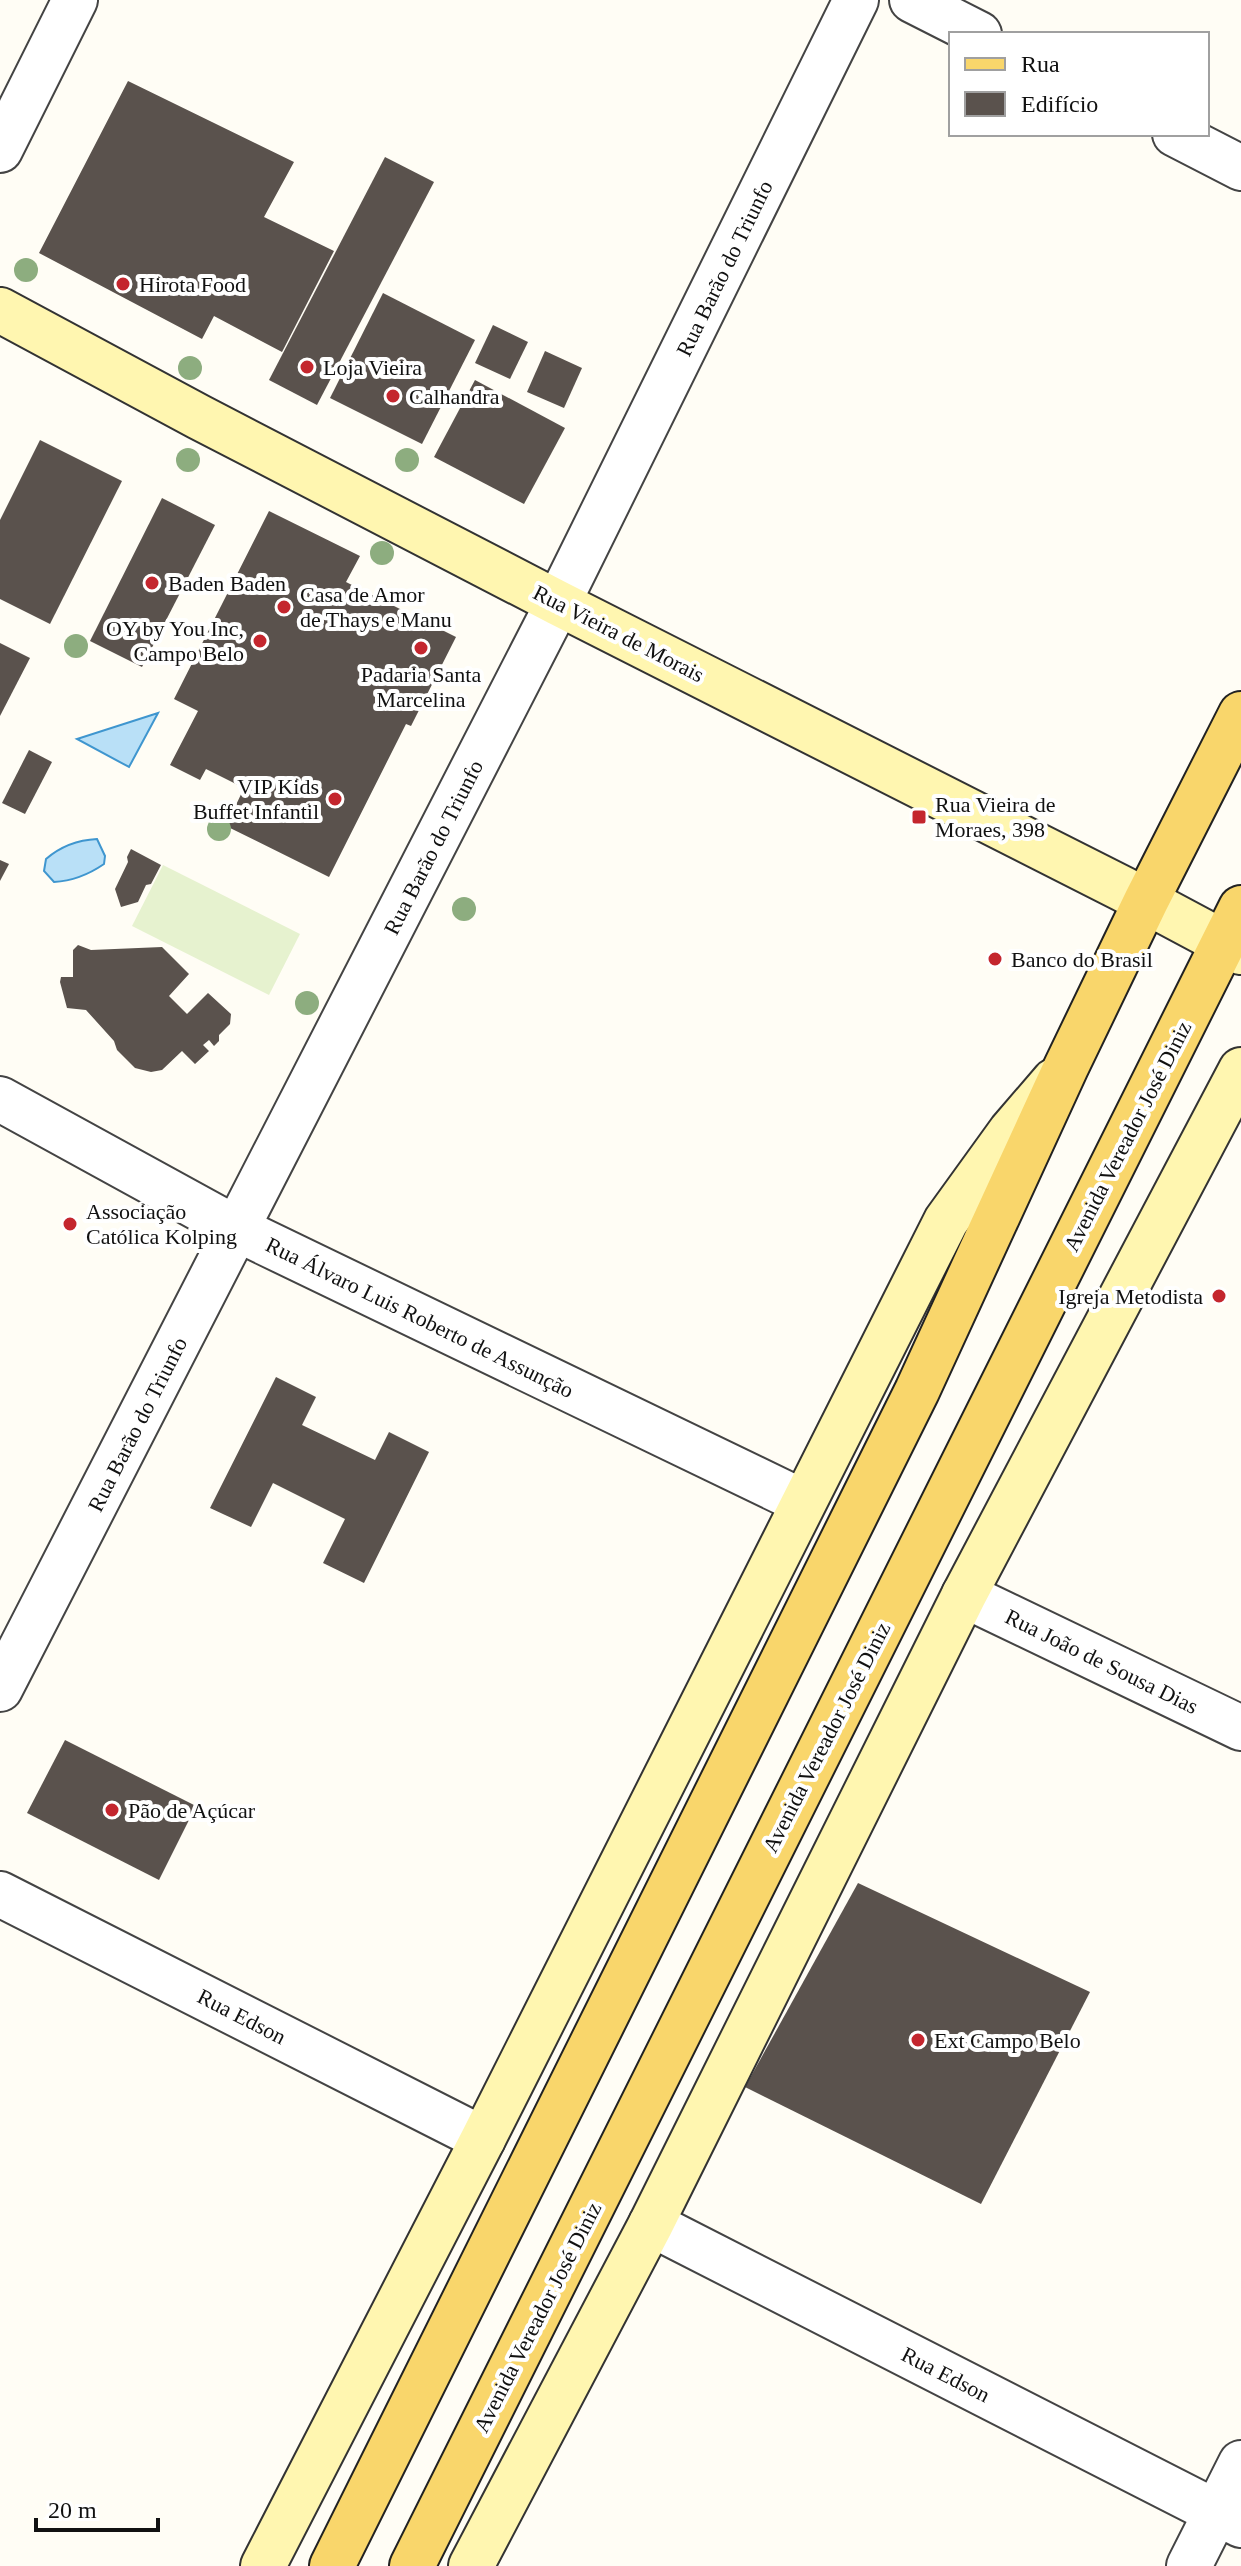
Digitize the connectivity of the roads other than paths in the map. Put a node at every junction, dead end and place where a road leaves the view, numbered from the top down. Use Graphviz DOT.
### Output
graph roads {
  1 [pos="75,0"];
  2 [pos="856,0"];
  3 [pos="912,0"];
  4 [pos="975,32"];
  5 [pos="1179,136"];
  6 [pos="0,150"];
  7 [pos="1241,168"];
  8 [pos="0,310"];
  9 [pos="558,603"];
  10 [pos="1241,714"];
  11 [pos="1146,901"];
  12 [pos="1235,934"];
  13 [pos="1066,1067"];
  14 [pos="1241,1070"];
  15 [pos="0,1099"];
  16 [pos="237,1229"];
  17 [pos="803,1502"];
  18 [pos="964,1595"];
  19 [pos="0,1689"];
  20 [pos="1241,1728"];
  21 [pos="0,1894"];
  22 [pos="483,2139"];
  23 [pos="651,2224"];
  24 [pos="1241,2463"];
  25 [pos="1228,2518"];
  26 [pos="263,2566"];
  27 [pos="332,2566"];
  28 [pos="412,2566"];
  29 [pos="471,2566"];
  30 [pos="1189,2566"];
  1 -- 6 [label="street"];
  2 -- 9 [label="street, Rua Barão do Triunfo"];
  3 -- 4 [label="street"];
  5 -- 7 [label="street"];
  8 -- 9 [label="street, Rua Vieira de Morais"];
  9 -- 11 [label="street, Rua Vieira de Morais"];
  9 -- 16 [label="street, Rua Barão do Triunfo"];
  10 -- 11 [label="main road"];
  11 -- 12 [label="street, Rua Vieira de Morais"];
  11 -- 13 [label="main road"];
  12 -- 28 [label="main road, Avenida Vereador José Diniz"];
  13 -- 17 [label="street"];
  13 -- 27 [label="main road"];
  14 -- 18 [label="street"];
  15 -- 16 [label="street, Rua Álvaro Luis Roberto de Assunção"];
  16 -- 17 [label="street, Rua Álvaro Luis Roberto de Assunção"];
  16 -- 19 [label="street, Rua Barão do Triunfo"];
  17 -- 22 [label="street"];
  18 -- 20 [label="street, Rua João de Sousa Dias"];
  18 -- 23 [label="street"];
  21 -- 22 [label="street, Rua Edson"];
  22 -- 26 [label="street"];
  23 -- 25 [label="street, Rua Edson"];
  23 -- 29 [label="street"];
  24 -- 25 [label="street"];
  25 -- 30 [label="street"];
}
